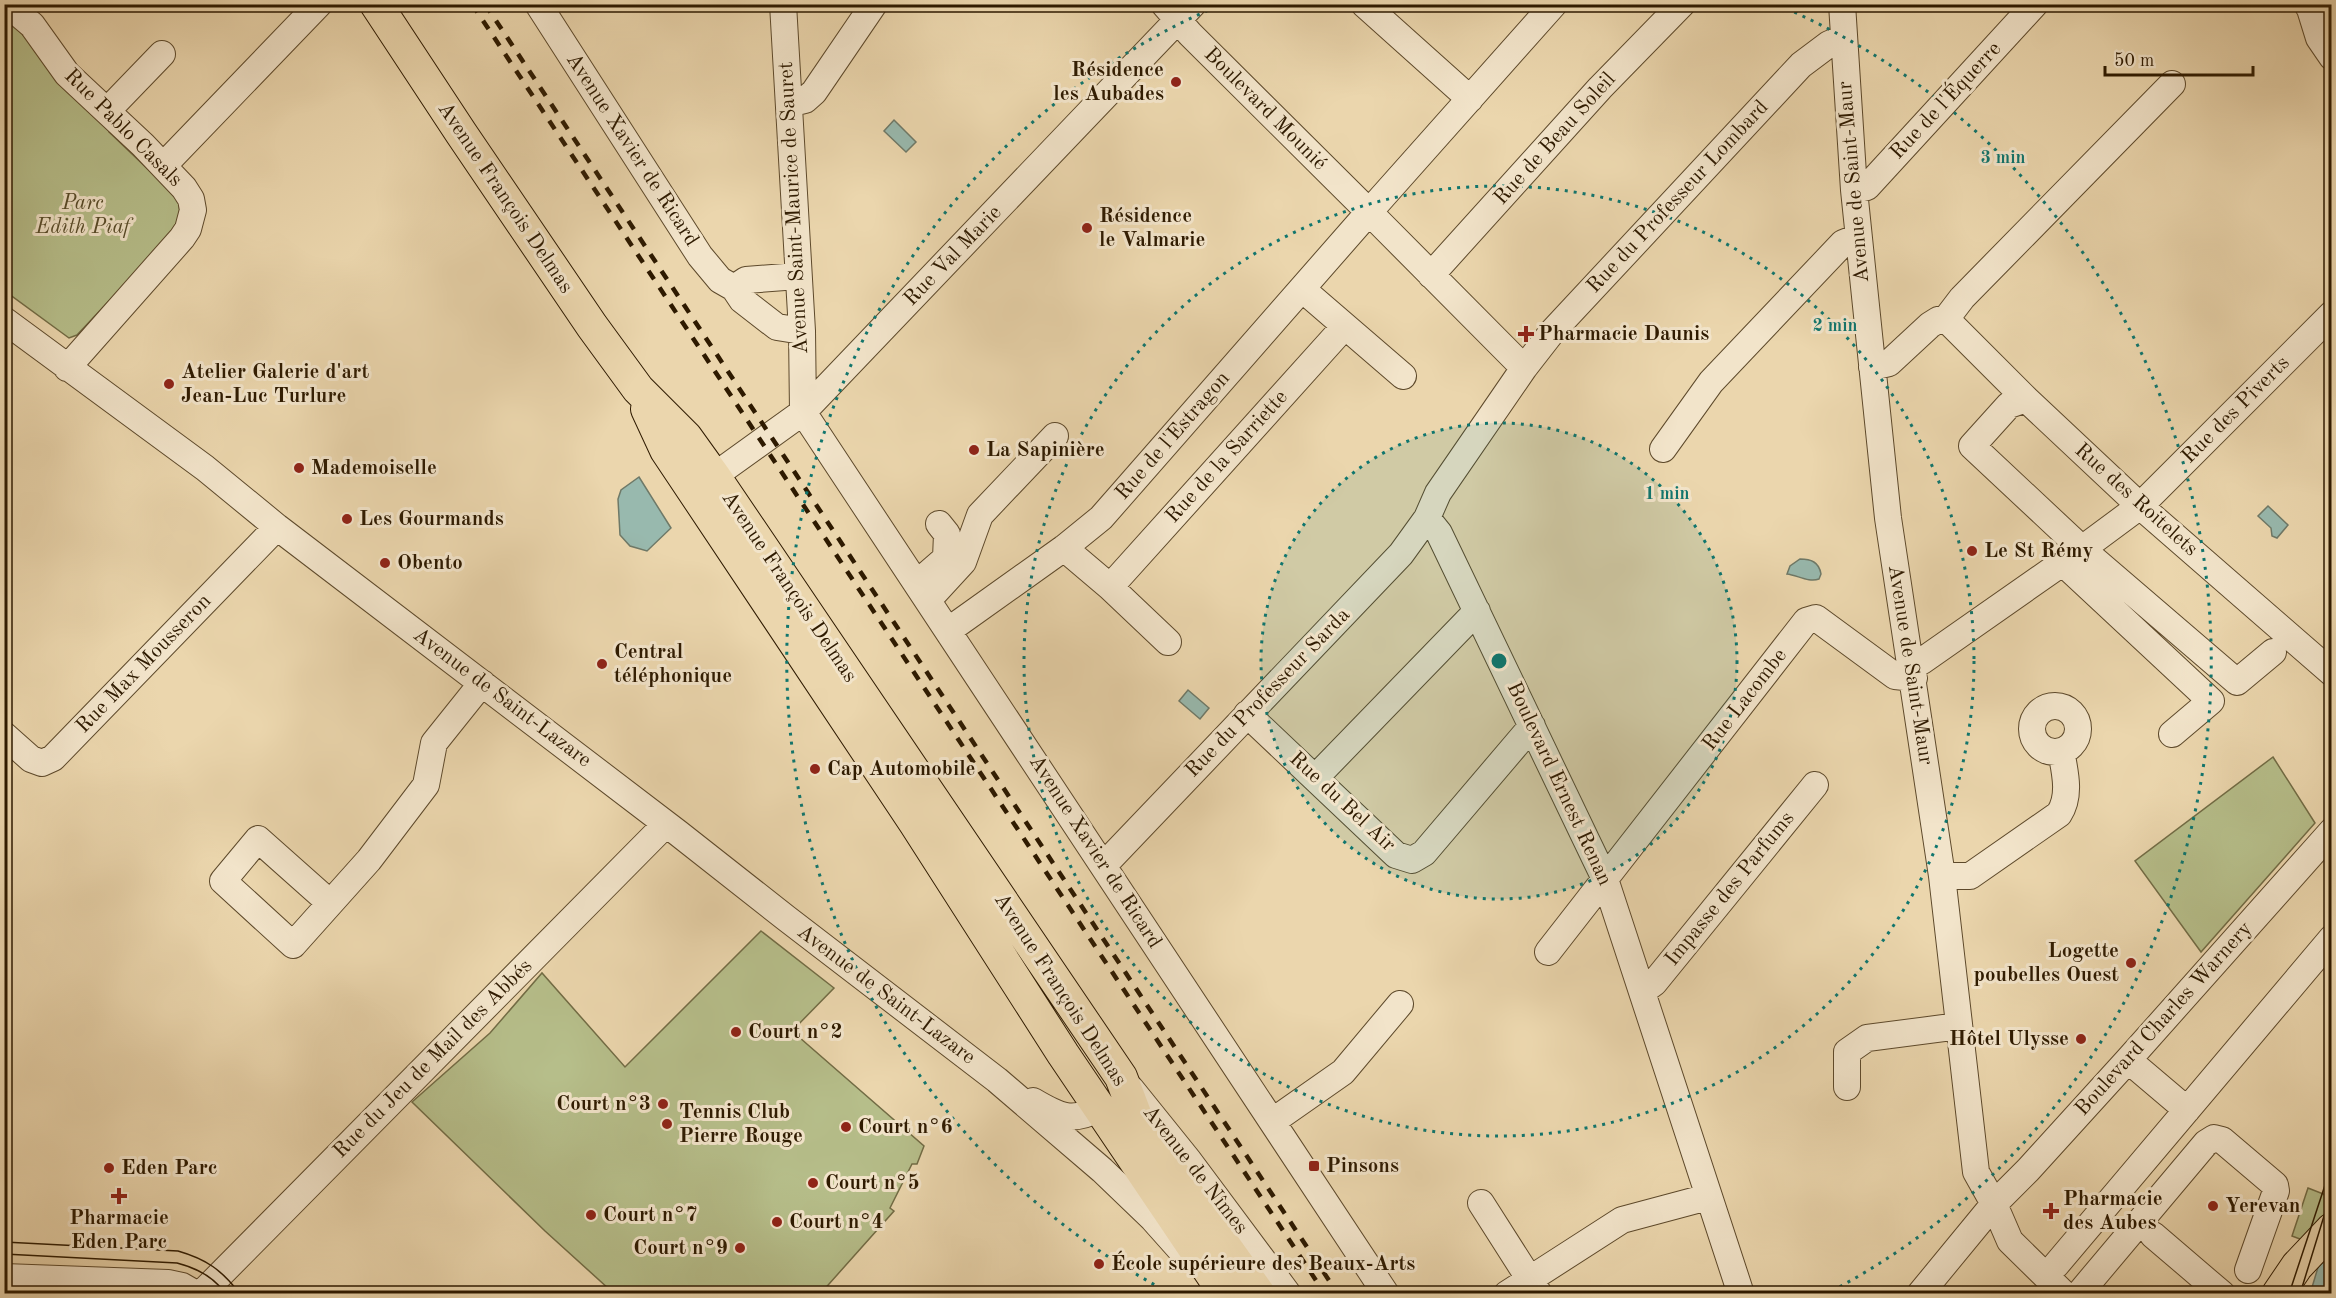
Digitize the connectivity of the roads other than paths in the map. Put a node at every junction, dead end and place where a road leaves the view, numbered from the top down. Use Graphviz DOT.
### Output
graph roads {
  1 [pos="7,4"];
  2 [pos="319,4"];
  3 [pos="376,4"];
  4 [pos="538,4"];
  5 [pos="783,4"];
  6 [pos="874,4"];
  7 [pos="1364,4"];
  8 [pos="1554,4"];
  9 [pos="1682,4"];
  10 [pos="1842,4"];
  11 [pos="2035,4"];
  12 [pos="2308,7"];
  13 [pos="1179,10"];
  14 [pos="2331,22"];
  15 [pos="1843,38"];
  16 [pos="162,54"];
  17 [pos="2331,57"];
  18 [pos="2172,84"];
  19 [pos="1470,99"];
  20 [pos="789,104"];
  21 [pos="107,111"];
  22 [pos="163,166"];
  23 [pos="1854,190"];
  24 [pos="1369,212"];
  25 [pos="1858,237"];
  26 [pos="1431,275"];
  27 [pos="798,276"];
  28 [pos="734,288"];
  29 [pos="1302,289"];
  30 [pos="2331,314"];
  31 [pos="4,320"];
  32 [pos="1946,320"];
  33 [pos="1344,327"];
  34 [pos="802,331"];
  35 [pos="1872,367"];
  36 [pos="67,368"];
  37 [pos="1524,368"];
  38 [pos="1403,376"];
  39 [pos="2026,399"];
  40 [pos="803,412"];
  41 [pos="1055,436"];
  42 [pos="1663,449"];
  43 [pos="704,483"];
  44 [pos="2140,506"];
  45 [pos="1427,518"];
  46 [pos="939,524"];
  47 [pos="277,527"];
  48 [pos="1064,548"];
  49 [pos="2073,556"];
  50 [pos="1110,587"];
  51 [pos="923,591"];
  52 [pos="1477,611"];
  53 [pos="949,630"];
  54 [pos="1168,642"];
  55 [pos="2273,652"];
  56 [pos="2330,663"];
  57 [pos="1912,670"];
  58 [pos="482,683"];
  59 [pos="1247,714"];
  60 [pos="1532,726"];
  61 [pos="2172,734"];
  62 [pos="4,735"];
  63 [pos="2061,751"];
  64 [pos="1316,777"];
  65 [pos="1815,785"];
  66 [pos="666,824"];
  67 [pos="2331,831"];
  68 [pos="1104,865"];
  69 [pos="1942,876"];
  70 [pos="1605,879"];
  71 [pos="330,903"];
  72 [pos="2331,938"];
  73 [pos="1548,952"];
  74 [pos="1643,991"];
  75 [pos="1400,1004"];
  76 [pos="1959,1026"];
  77 [pos="2128,1060"];
  78 [pos="1121,1077"];
  79 [pos="997,1080"];
  80 [pos="1847,1087"];
  81 [pos="1100,1108"];
  82 [pos="2187,1110"];
  83 [pos="1273,1120"];
  84 [pos="1140,1127"];
  85 [pos="1708,1197"];
  86 [pos="1481,1203"];
  87 [pos="1994,1204"];
  88 [pos="2331,1229"];
  89 [pos="2153,1235"];
  90 [pos="2056,1265"];
  91 [pos="2248,1270"];
  92 [pos="4,1276"];
  93 [pos="1218,1282"];
  94 [pos="1534,1286"];
  95 [pos="1259,1292"];
  96 [pos="198,1293"];
  97 [pos="1288,1293"];
  98 [pos="1386,1293"];
  99 [pos="1507,1293"];
  100 [pos="1741,1293"];
  101 [pos="1920,1293"];
  102 [pos="2064,1293"];
  103 [pos="2079,1293"];
  104 [pos="2222,1293"];
  105 [pos="2278,1293"];
  1 -- 21 [label="street, Rue Pablo Casals"];
  2 -- 22 [label="street"];
  3 -- 43 [label="main road, Avenue François Delmas"];
  4 -- 28 [label="street, Avenue Xavier de Ricard"];
  5 -- 20 [label="street, Avenue Saint-Maurice de Sauret"];
  6 -- 20 [label="street"];
  7 -- 19 [label="street"];
  8 -- 19 [label="street"];
  9 -- 26 [label="street, Rue de Beau Soleil"];
  10 -- 15 [label="street, Avenue de Saint-Maur"];
  11 -- 23 [label="street, Rue de l'Équerre"];
  12 -- 14 [label="street"];
  12 -- 17 [label="street"];
  13 -- 24 [label="street, Boulevard Mounié"];
  13 -- 40 [label="street, Rue Val Marie"];
  15 -- 23 [label="street, Avenue de Saint-Maur"];
  15 -- 37 [label="street, Rue du Professeur Lombard"];
  16 -- 21 [label="street"];
  18 -- 32 [label="street"];
  19 -- 24 [label="street"];
  20 -- 27 [label="street, Avenue Saint-Maurice de Sauret"];
  21 -- 22 [label="street, Rue Pablo Casals"];
  22 -- 36 [label="street, Rue Pablo Casals"];
  23 -- 25 [label="street, Avenue de Saint-Maur"];
  24 -- 26 [label="street"];
  24 -- 29 [label="street, Rue de l'Estragon"];
  25 -- 35 [label="street, Avenue de Saint-Maur"];
  25 -- 42 [label="street"];
  26 -- 37 [label="street"];
  27 -- 28 [label="street"];
  27 -- 34 [label="street, Avenue Saint-Maurice de Sauret"];
  28 -- 34 [label="street, Avenue Xavier de Ricard"];
  29 -- 33 [label="street"];
  29 -- 48 [label="street, Rue de l'Estragon"];
  30 -- 44 [label="street, Rue des Piverts"];
  31 -- 36 [label="street, Avenue de Saint-Lazare"];
  32 -- 35 [label="street"];
  32 -- 39 [label="street, Rue des Roitelets"];
  33 -- 38 [label="street"];
  33 -- 50 [label="street, Rue de la Sarriette"];
  34 -- 40 [label="street, Avenue Saint-Maurice de Sauret"];
  35 -- 57 [label="street, Avenue de Saint-Maur"];
  36 -- 47 [label="street, Avenue de Saint-Lazare"];
  37 -- 45 [label="street"];
  39 -- 44 [label="street, Rue des Roitelets"];
  39 -- 49 [label="street"];
  40 -- 43 [label="street, Rue Val Marie"];
  40 -- 51 [label="street, Avenue Xavier de Ricard"];
  41 -- 51 [label="street"];
  43 -- 78 [label="main road, Avenue François Delmas"];
  43 -- 81 [label="main road, Avenue François Delmas"];
  44 -- 49 [label="street, Rue des Piverts"];
  44 -- 56 [label="street, Rue des Roitelets"];
  45 -- 52 [label="street, Boulevard Ernest Renan"];
  45 -- 59 [label="street, Rue du Professeur Sarda"];
  46 -- 51 [label="street"];
  47 -- 58 [label="street, Avenue de Saint-Lazare"];
  47 -- 62 [label="street, Rue Max Mousseron"];
  48 -- 50 [label="street"];
  48 -- 53 [label="street, Rue de l'Estragon"];
  49 -- 55 [label="street"];
  49 -- 57 [label="street, Rue des Piverts"];
  49 -- 61 [label="street"];
  50 -- 54 [label="street"];
  51 -- 53 [label="street, Avenue Xavier de Ricard"];
  52 -- 60 [label="street, Boulevard Ernest Renan"];
  52 -- 64 [label="street"];
  53 -- 68 [label="street, Avenue Xavier de Ricard"];
  57 -- 69 [label="street, Avenue de Saint-Maur"];
  57 -- 70 [label="street, Rue Lacombe"];
  58 -- 66 [label="street, Avenue de Saint-Lazare"];
  58 -- 71 [label="street"];
  59 -- 64 [label="street, Rue du Bel Air"];
  59 -- 68 [label="street, Rue du Professeur Sarda"];
  60 -- 64 [label="street, Rue du Bel Air"];
  60 -- 70 [label="street, Boulevard Ernest Renan"];
  63 -- 69 [label="street"];
  65 -- 74 [label="street, Impasse des Parfums"];
  66 -- 79 [label="street, Avenue de Saint-Lazare"];
  66 -- 96 [label="street, Rue du Jeu de Mail des Abbés"];
  67 -- 77 [label="street, Boulevard Charles Warnery"];
  68 -- 83 [label="street, Avenue Xavier de Ricard"];
  69 -- 76 [label="street, Avenue de Saint-Maur"];
  70 -- 73 [label="street"];
  70 -- 74 [label="street, Boulevard Ernest Renan"];
  71 -- 71 [label="street"];
  72 -- 82 [label="street"];
  74 -- 85 [label="street, Boulevard Ernest Renan"];
  75 -- 83 [label="street"];
  76 -- 80 [label="street"];
  76 -- 87 [label="street, Avenue de Saint-Maur"];
  77 -- 82 [label="street"];
  77 -- 87 [label="street, Boulevard Charles Warnery"];
  78 -- 84 [label="main road, Avenue François Delmas"];
  78 -- 97 [label="street, Avenue de Nîmes"];
  79 -- 81 [label="street, Avenue de Saint-Lazare"];
  79 -- 93 [label="street, Avenue de Saint-Lazare"];
  81 -- 84 [label="main road, Avenue François Delmas"];
  81 -- 93 [label="main road, Avenue de Nîmes"];
  82 -- 90 [label="street"];
  83 -- 98 [label="street, Avenue Xavier de Ricard"];
  84 -- 95 [label="main road, Avenue de Nîmes"];
  85 -- 94 [label="street"];
  85 -- 100 [label="street, Boulevard Ernest Renan"];
  86 -- 94 [label="street"];
  87 -- 101 [label="street"];
  87 -- 102 [label="street, Avenue de Saint-Maur"];
  88 -- 105 [label="main road"];
  89 -- 104 [label="street"];
  91 -- 103 [label="street"];
  92 -- 96 [label="street, Rue du Jeu de Mail des Abbés"];
  94 -- 99 [label="street"];
}
